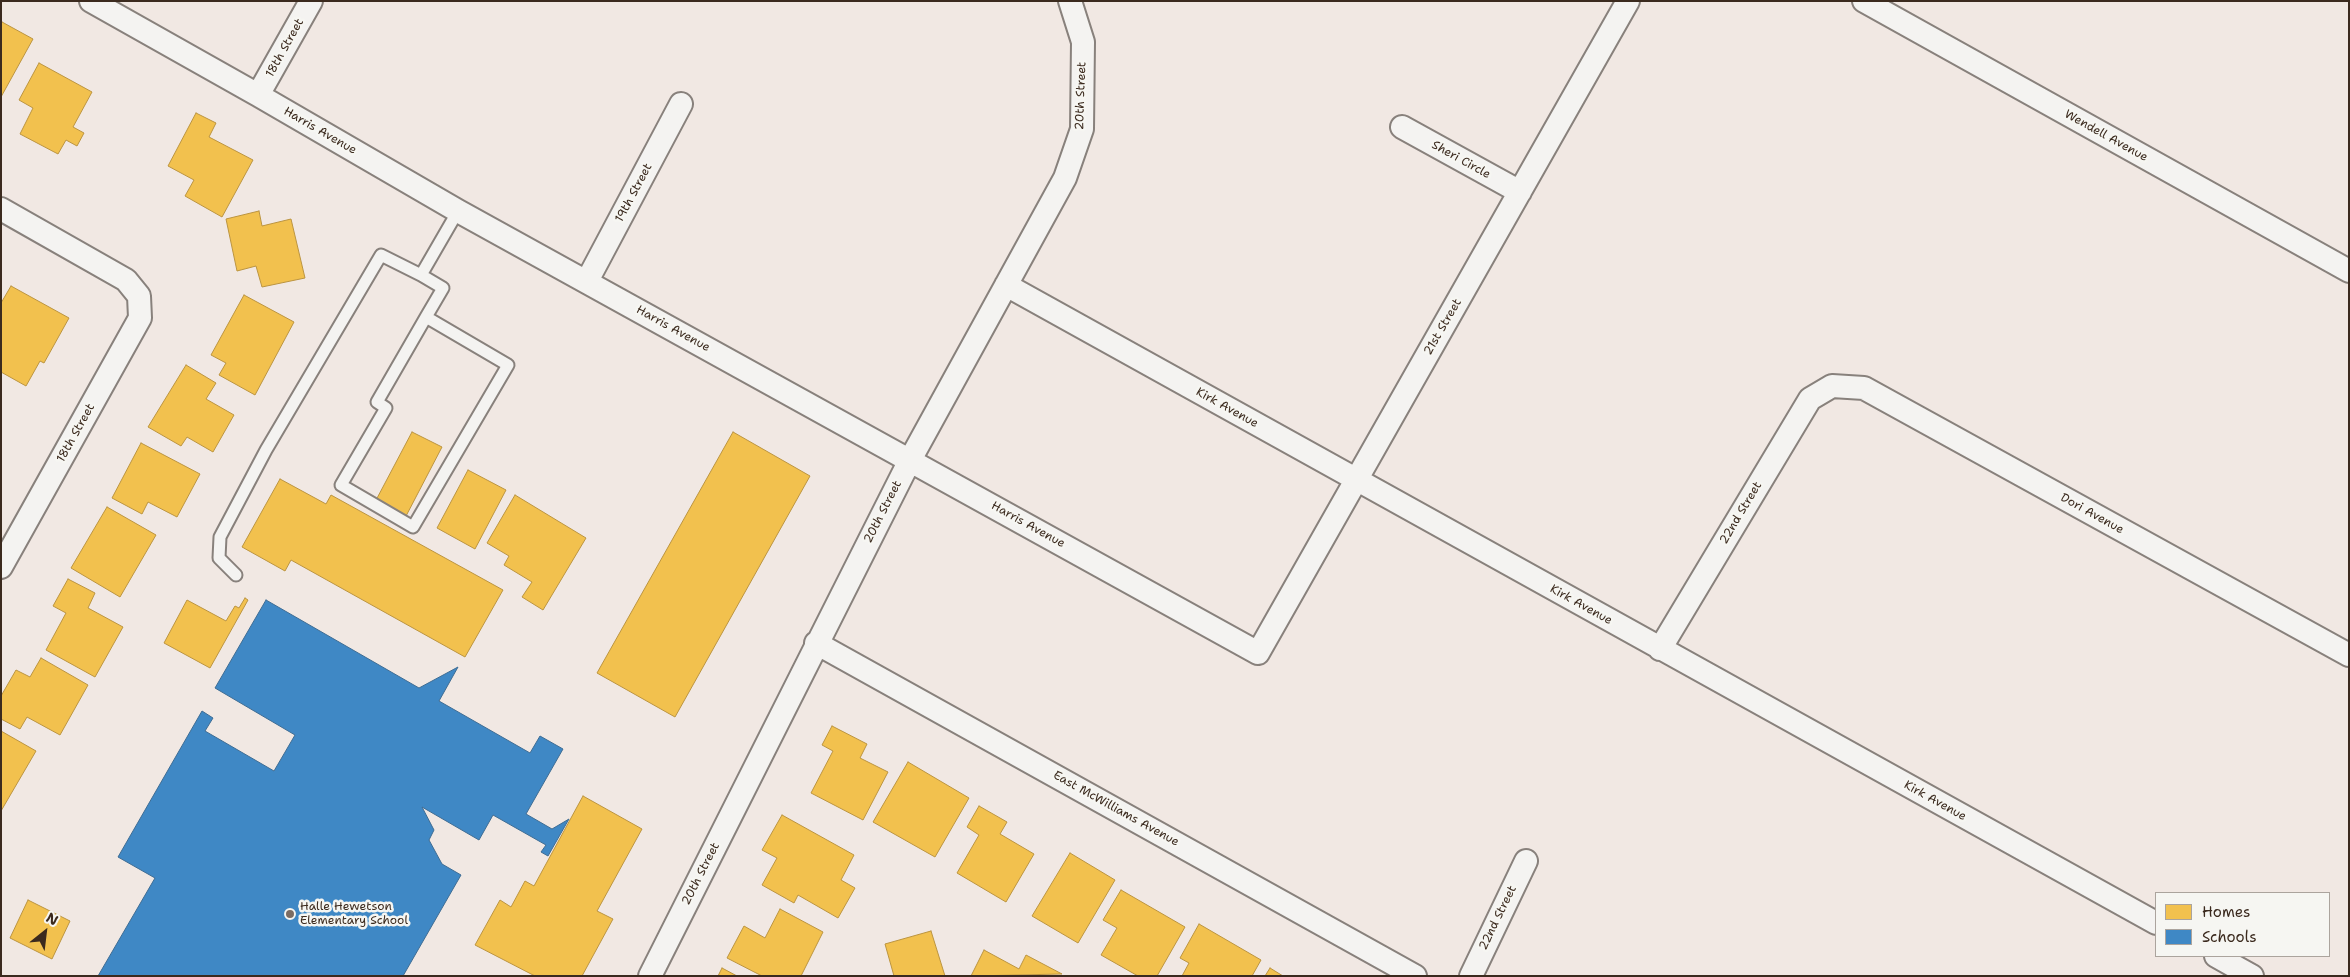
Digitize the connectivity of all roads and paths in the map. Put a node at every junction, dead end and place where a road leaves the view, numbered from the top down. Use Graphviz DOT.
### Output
graph roads {
  1 [pos="91,1"];
  2 [pos="311,1"];
  3 [pos="1070,1"];
  4 [pos="1628,1"];
  5 [pos="1864,1"];
  6 [pos="258,95"];
  7 [pos="681,104"];
  8 [pos="1402,127"];
  9 [pos="1520,192"];
  10 [pos="1,209"];
  11 [pos="458,211"];
  12 [pos="2349,271"];
  13 [pos="421,275"];
  14 [pos="587,281"];
  15 [pos="1006,285"];
  16 [pos="426,317"];
  17 [pos="1832,386"];
  18 [pos="910,460"];
  19 [pos="1356,480"];
  20 [pos="1,567"];
  21 [pos="236,575"];
  22 [pos="816,643"];
  23 [pos="1660,649"];
  24 [pos="1258,653"];
  25 [pos="2349,655"];
  26 [pos="1526,861"];
  27 [pos="2155,922"];
  28 [pos="2218,957"];
  29 [pos="650,976"];
  30 [pos="1415,976"];
  31 [pos="1470,976"];
  32 [pos="2252,976"];
  1 -- 6 [label="street, Harris Avenue"];
  2 -- 6 [label="street, 18th Street"];
  3 -- 15 [label="street, 20th Street"];
  4 -- 9 [label="street, 21st Street"];
  5 -- 12 [label="street, Wendell Avenue"];
  6 -- 11 [label="street, Harris Avenue"];
  7 -- 14 [label="street, 19th Street"];
  8 -- 9 [label="street, Sheri Circle"];
  9 -- 19 [label="street, 21st Street"];
  10 -- 20 [label="street, 18th Street"];
  11 -- 13 [label="lane"];
  11 -- 14 [label="street, Harris Avenue"];
  13 -- 16 [label="lane"];
  13 -- 21 [label="lane"];
  14 -- 18 [label="street, Harris Avenue"];
  15 -- 18 [label="street, 20th Street"];
  15 -- 19 [label="street, Kirk Avenue"];
  16 -- 16 [label="lane"];
  17 -- 23 [label="street, 22nd Street"];
  17 -- 25 [label="street, Dori Avenue"];
  18 -- 22 [label="street, 20th Street"];
  18 -- 24 [label="street, Harris Avenue"];
  19 -- 23 [label="street, Kirk Avenue"];
  19 -- 24 [label="street, 21st Street"];
  22 -- 29 [label="street, 20th Street"];
  22 -- 30 [label="street, East McWilliams Avenue"];
  23 -- 27 [label="street, Kirk Avenue"];
  26 -- 31 [label="street, 22nd Street"];
  28 -- 32 [label="street"];
}
